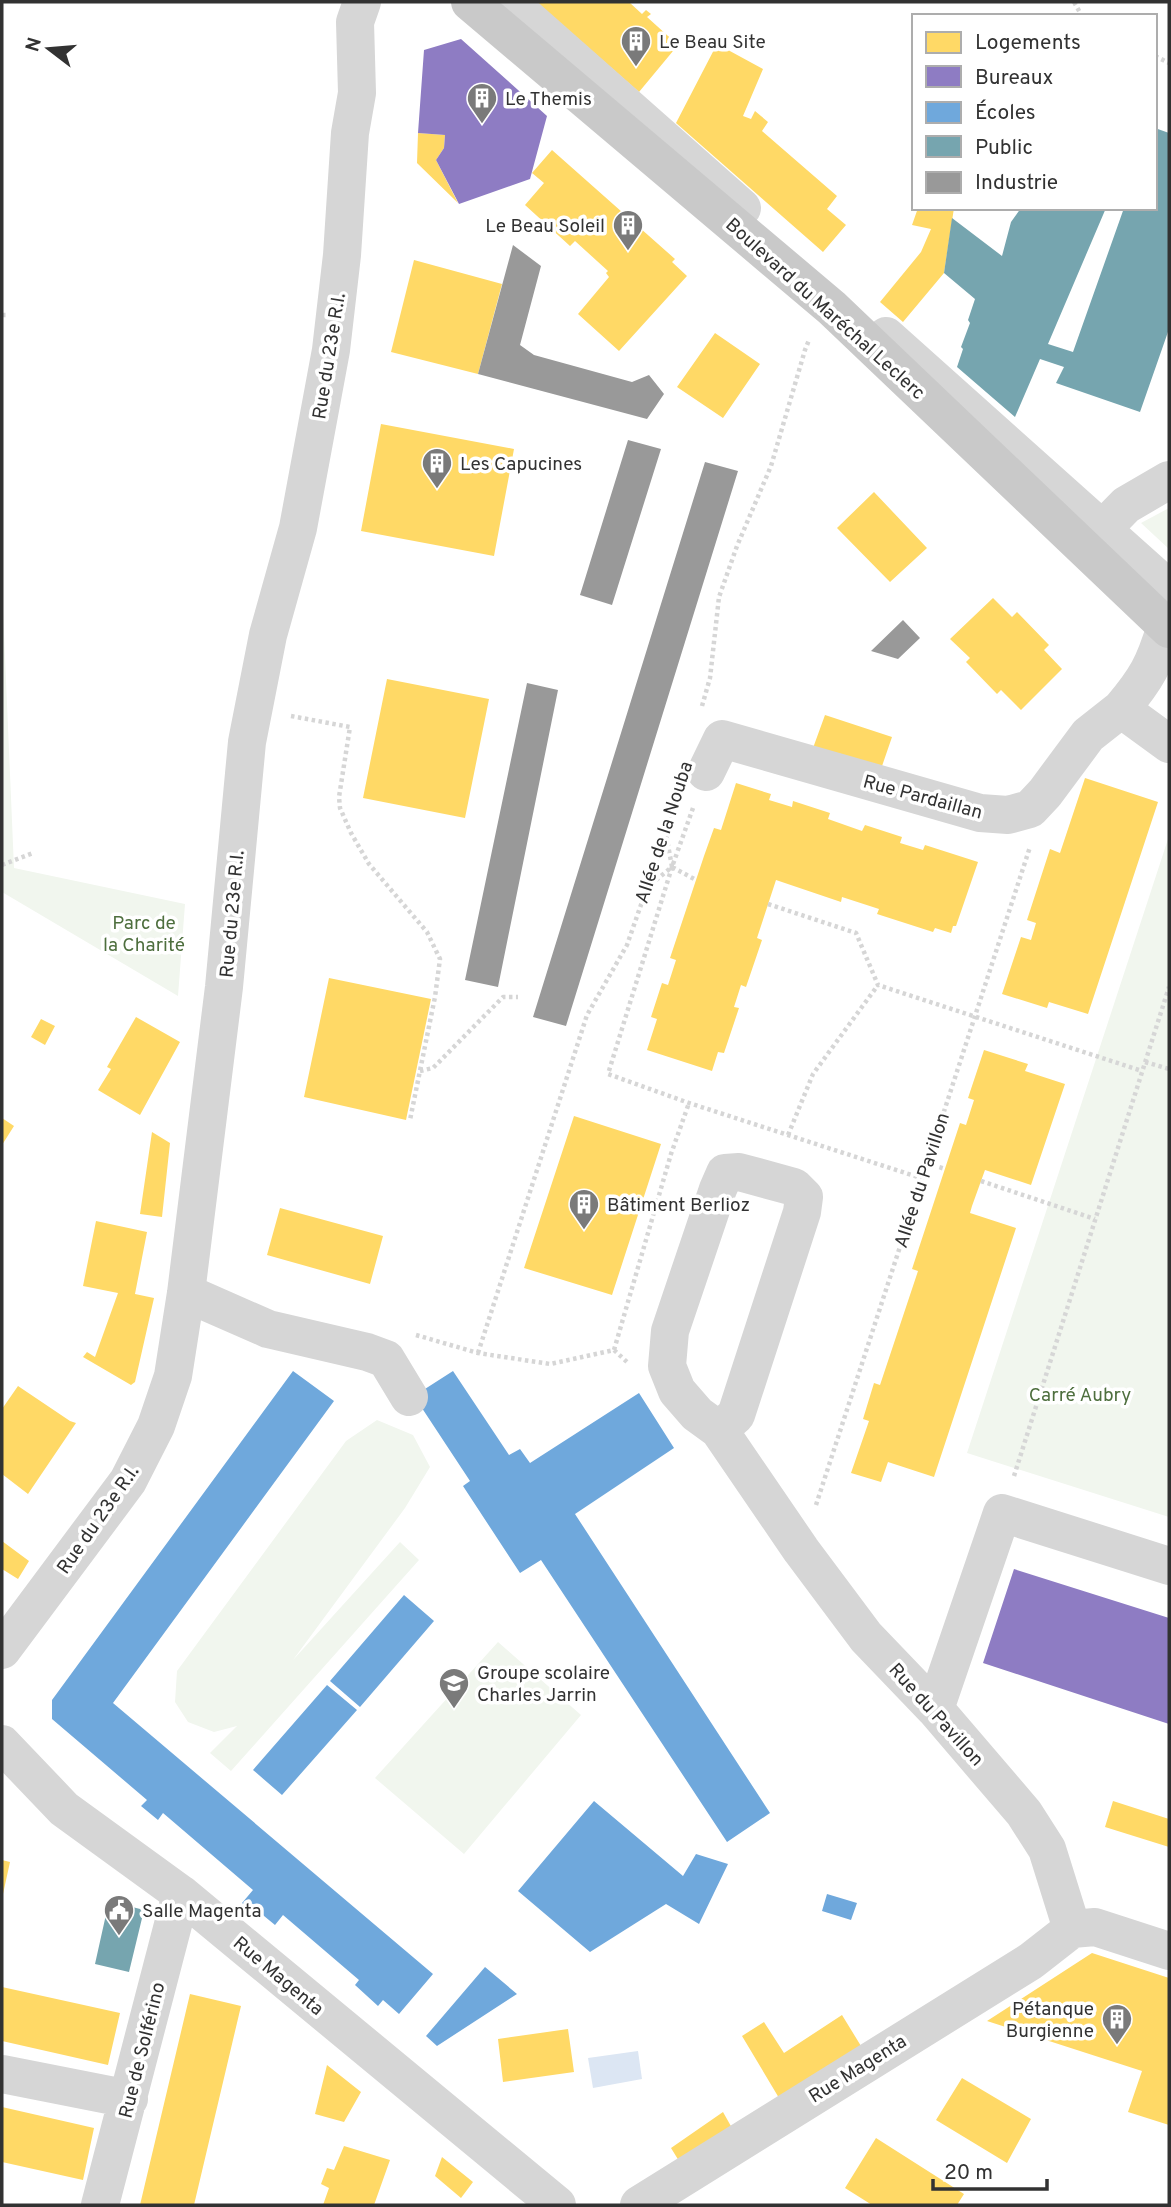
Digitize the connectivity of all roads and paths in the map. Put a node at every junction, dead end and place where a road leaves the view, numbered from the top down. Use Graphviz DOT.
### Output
graph roads {
  1 [pos="470,2"];
  2 [pos="509,2"];
  3 [pos="351,7"];
  4 [pos="832,308"];
  5 [pos="1169,480"];
  6 [pos="1094,538"];
  7 [pos="1168,615"];
  8 [pos="254,709"];
  9 [pos="1121,709"];
  10 [pos="699,716"];
  11 [pos="1169,744"];
  12 [pos="692,783"];
  13 [pos="1030,808"];
  14 [pos="666,833"];
  15 [pos="33,853"];
  16 [pos="2,865"];
  17 [pos="672,867"];
  18 [pos="696,880"];
  19 [pos="644,890"];
  20 [pos="768,904"];
  21 [pos="878,985"];
  22 [pos="1169,987"];
  23 [pos="518,997"];
  24 [pos="975,1016"];
  25 [pos="1145,1062"];
  26 [pos="1169,1069"];
  27 [pos="420,1071"];
  28 [pos="1142,1071"];
  29 [pos="689,1103"];
  30 [pos="410,1120"];
  31 [pos="774,1130"];
  32 [pos="788,1135"];
  33 [pos="771,1141"];
  34 [pos="926,1163"];
  35 [pos="945,1169"];
  36 [pos="921,1178"];
  37 [pos="981,1181"];
  38 [pos="1095,1219"];
  39 [pos="187,1293"];
  40 [pos="431,1339"];
  41 [pos="614,1350"];
  42 [pos="478,1353"];
  43 [pos="634,1368"];
  44 [pos="409,1396"];
  45 [pos="719,1430"];
  46 [pos="1002,1513"];
  47 [pos="801,1550"];
  48 [pos="1169,1566"];
  49 [pos="2,1650"];
  50 [pos="935,1709"];
  51 [pos="2,1744"];
  52 [pos="181,1894"];
  53 [pos="1072,1929"];
  54 [pos="1169,1951"];
  55 [pos="2,2074"];
  56 [pos="129,2099"];
  57 [pos="100,2205"];
  58 [pos="558,2205"];
  59 [pos="639,2205"];
  1 -- 4 [label="main road, Boulevard du Maréchal Leclerc"];
  2 -- 6 [label="street, Boulevard du Maréchal Leclerc"];
  3 -- 8 [label="street, Rue du 23e R.I."];
  4 -- 6 [label="main road, Boulevard du Maréchal Leclerc"];
  4 -- 10 [label="path"];
  5 -- 6 [label="street"];
  6 -- 7 [label="main road, Boulevard du Maréchal Leclerc"];
  7 -- 9 [label="street"];
  8 -- 27 [label="path"];
  8 -- 39 [label="street, Rue du 23e R.I."];
  9 -- 11 [label="street"];
  9 -- 13 [label="street"];
  12 -- 13 [label="street, Rue Pardaillan"];
  12 -- 14 [label="path, Allée de la Nouba"];
  12 -- 17 [label="path"];
  13 -- 24 [label="path, Allée du Pavillon"];
  14 -- 17 [label="path"];
  14 -- 19 [label="path, Allée de la Nouba"];
  15 -- 16 [label="path"];
  17 -- 18 [label="path"];
  17 -- 19 [label="path"];
  17 -- 29 [label="path"];
  19 -- 42 [label="path, Allée de la Nouba"];
  20 -- 21 [label="path"];
  21 -- 24 [label="path"];
  21 -- 32 [label="path"];
  22 -- 25 [label="path"];
  23 -- 27 [label="path"];
  24 -- 28 [label="path"];
  24 -- 34 [label="path, Allée du Pavillon"];
  25 -- 26 [label="path"];
  25 -- 28 [label="path"];
  27 -- 30 [label="path"];
  28 -- 38 [label="path"];
  29 -- 31 [label="path"];
  29 -- 41 [label="path"];
  31 -- 32 [label="path"];
  31 -- 33 [label="path"];
  32 -- 36 [label="path"];
  34 -- 35 [label="path"];
  34 -- 36 [label="path, Allée du Pavillon"];
  36 -- 47 [label="path, Allée du Pavillon"];
  37 -- 38 [label="path"];
  38 -- 46 [label="path"];
  39 -- 44 [label="street"];
  39 -- 49 [label="street, Rue du 23e R.I."];
  40 -- 42 [label="path"];
  41 -- 42 [label="path"];
  41 -- 43 [label="path"];
  45 -- 45 [label="street, Rue du Pavillon"];
  45 -- 47 [label="street, Rue du Pavillon"];
  46 -- 48 [label="street"];
  46 -- 50 [label="street"];
  47 -- 50 [label="street, Rue du Pavillon"];
  50 -- 53 [label="street, Rue du Pavillon"];
  51 -- 52 [label="street, Rue Magenta"];
  52 -- 56 [label="street, Rue de Solférino"];
  52 -- 58 [label="street, Rue Magenta"];
  53 -- 54 [label="street"];
  53 -- 59 [label="street, Rue Magenta"];
  55 -- 56 [label="street"];
  56 -- 57 [label="street, Rue de Solférino"];
}
